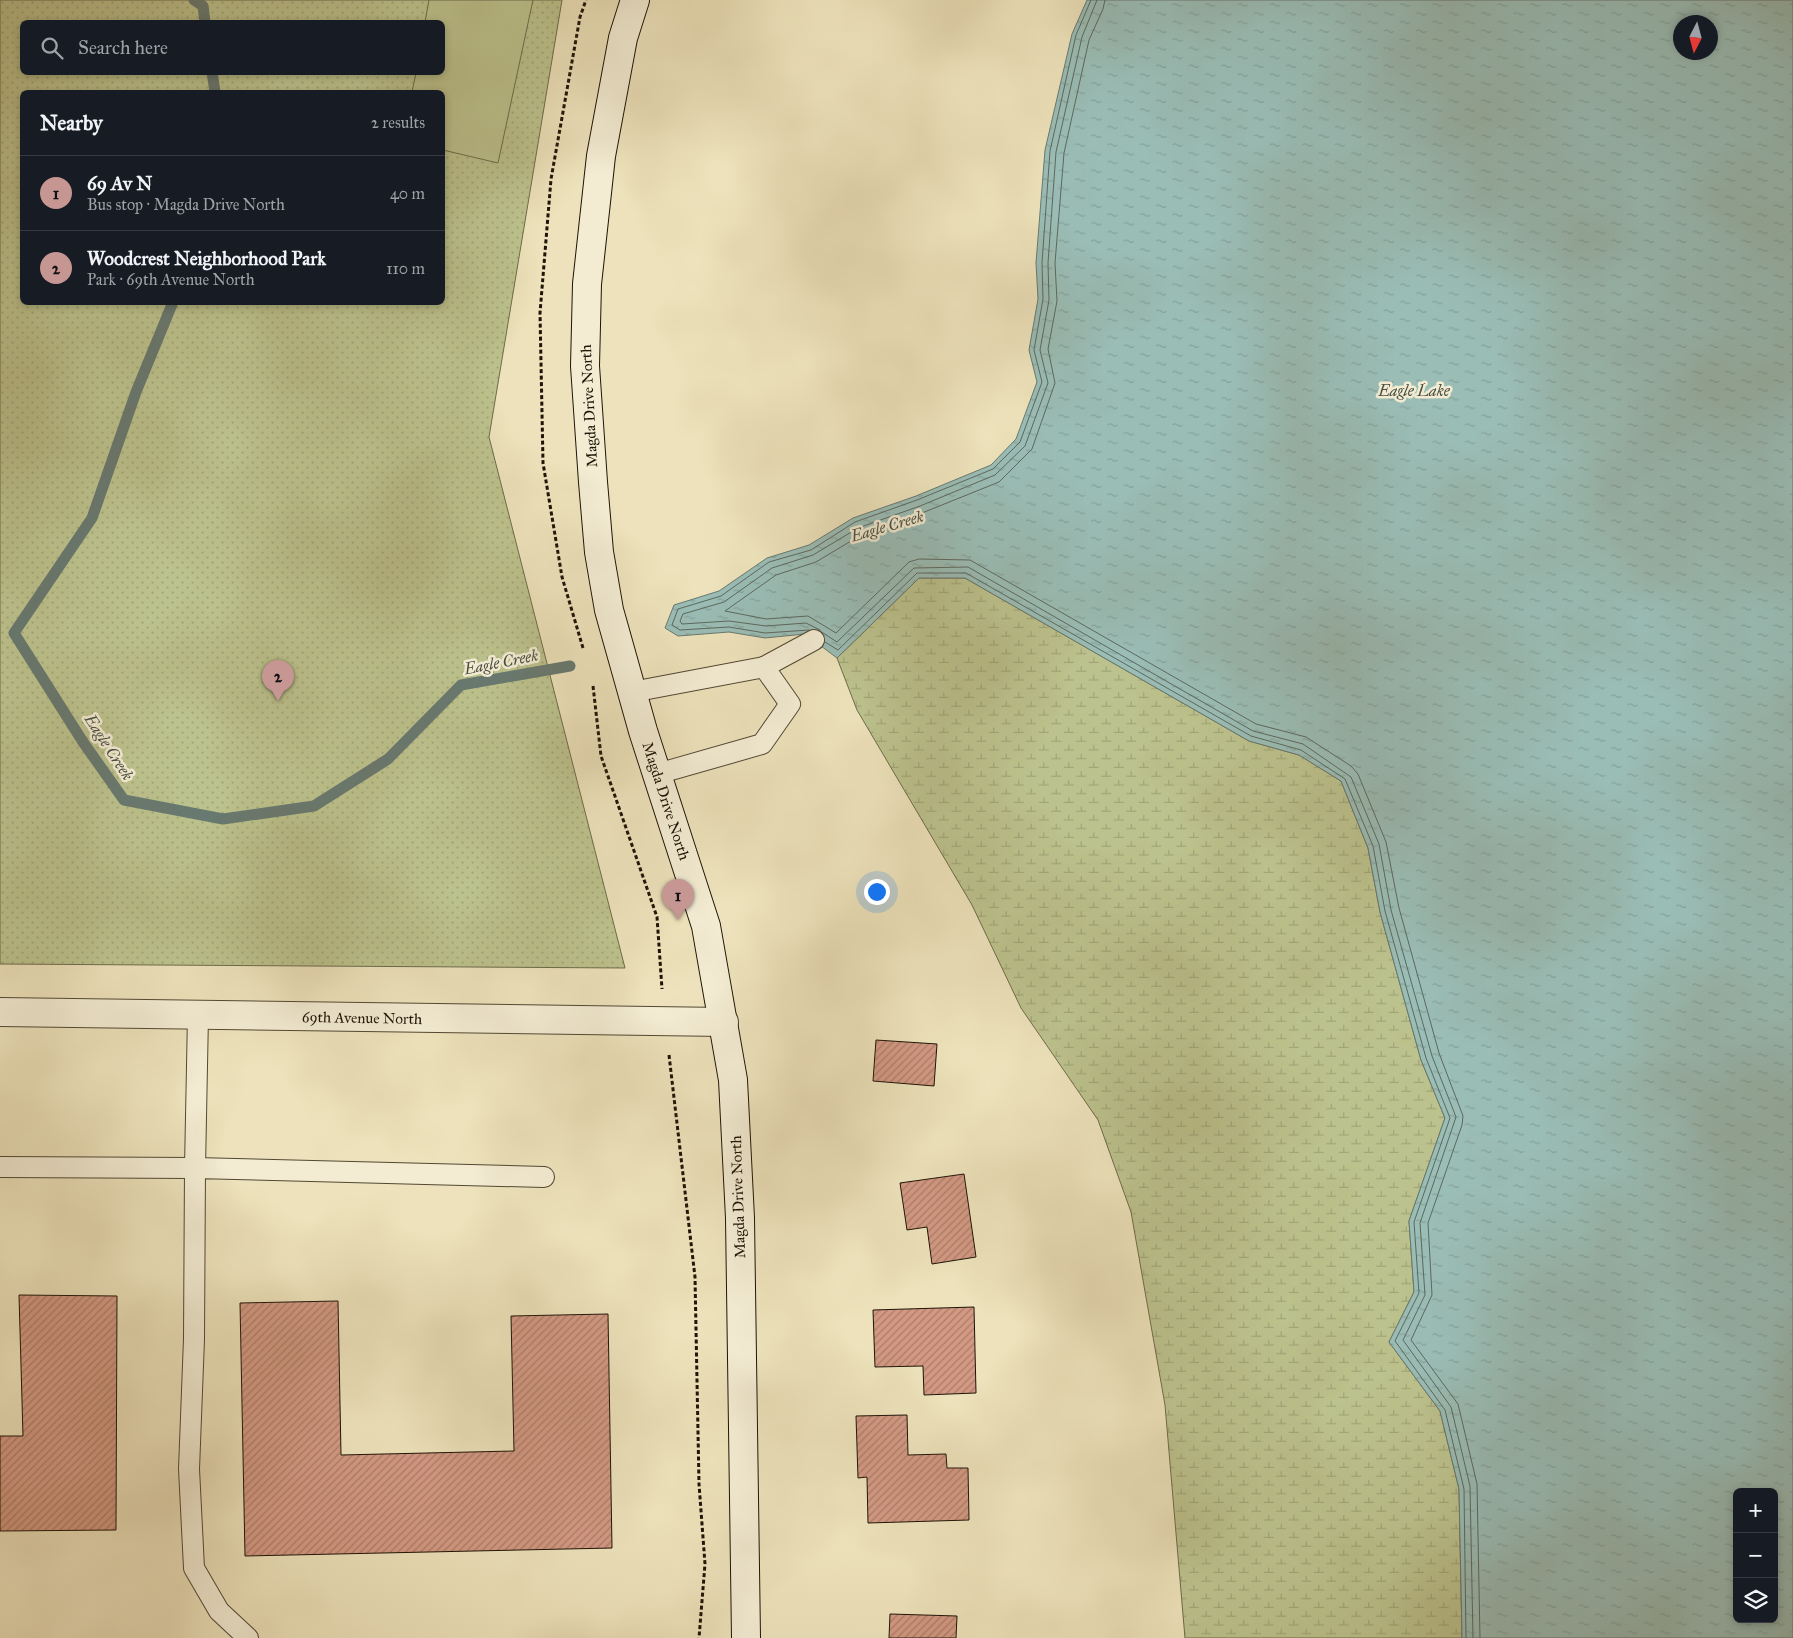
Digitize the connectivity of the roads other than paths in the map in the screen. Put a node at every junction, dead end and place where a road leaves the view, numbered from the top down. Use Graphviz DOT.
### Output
graph roads {
  1 [pos="635,0"];
  2 [pos="814,640"];
  3 [pos="764,667"];
  4 [pos="632,692"];
  5 [pos="657,774"];
  6 [pos="0,1012"];
  7 [pos="198,1015"];
  8 [pos="724,1022"];
  9 [pos="0,1167"];
  10 [pos="195,1168"];
  11 [pos="544,1177"];
  12 [pos="248,1638"];
  13 [pos="746,1638"];
  1 -- 4 [label="street, Magda Drive North"];
  2 -- 3 [label="lane"];
  3 -- 4 [label="lane"];
  3 -- 5 [label="lane"];
  4 -- 5 [label="street, Magda Drive North"];
  5 -- 8 [label="street, Magda Drive North"];
  6 -- 7 [label="street, 69th Avenue North"];
  7 -- 8 [label="street, 69th Avenue North"];
  7 -- 10 [label="lane"];
  8 -- 13 [label="street, Magda Drive North"];
  9 -- 10 [label="lane"];
  10 -- 11 [label="lane"];
  10 -- 12 [label="lane"];
}
